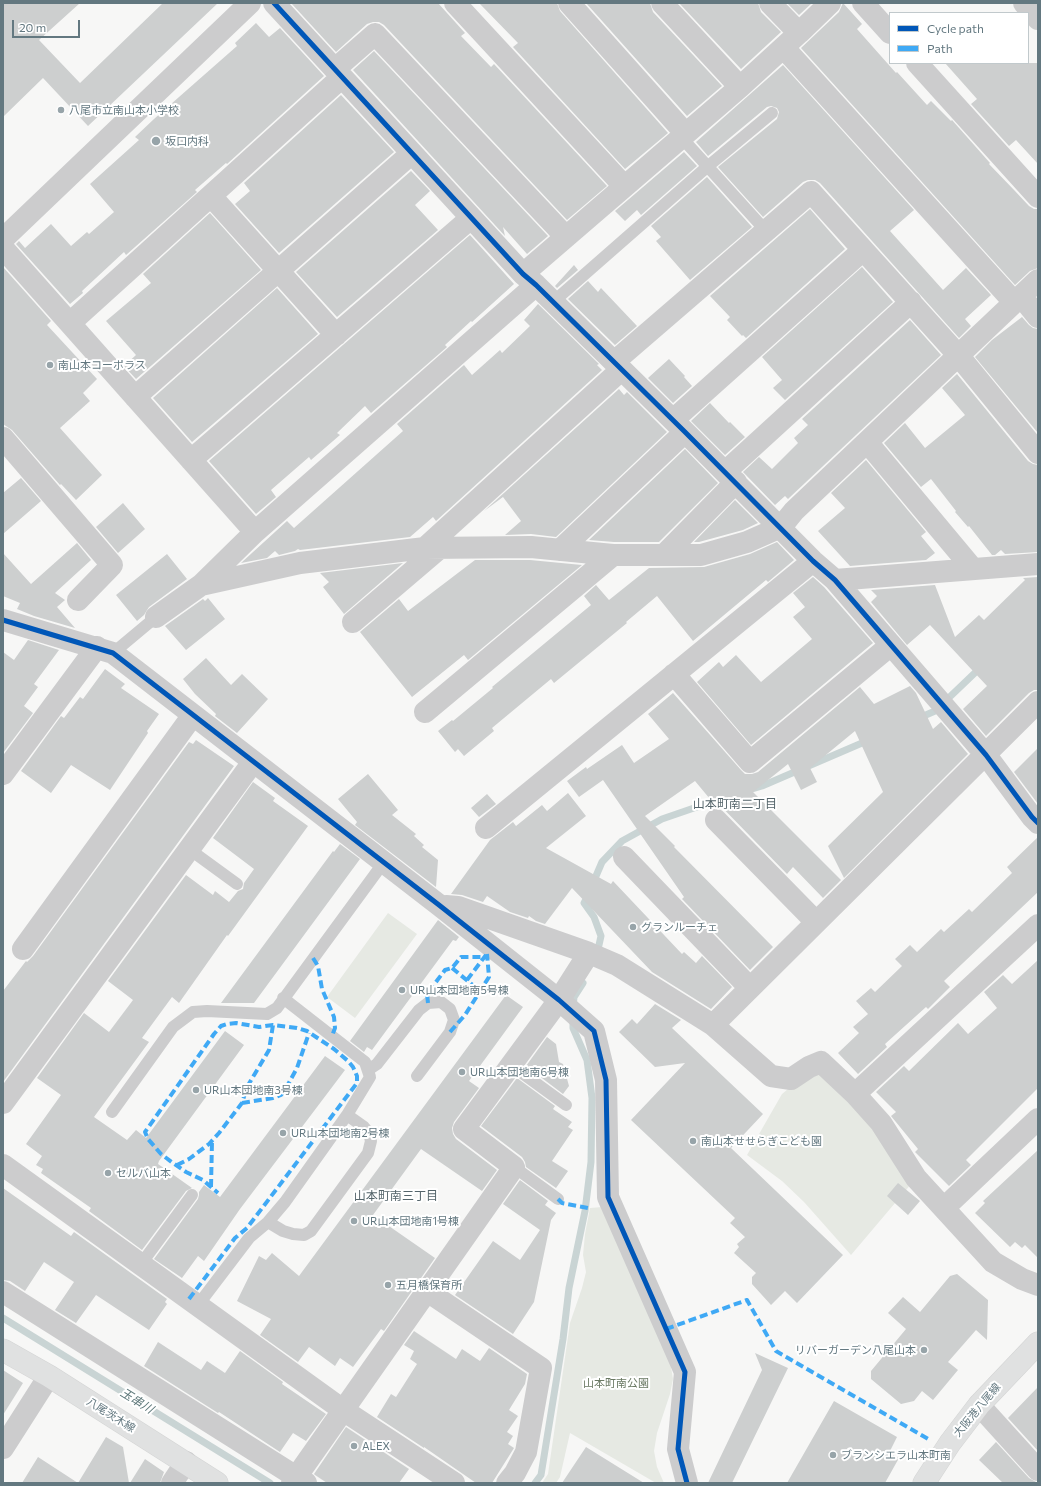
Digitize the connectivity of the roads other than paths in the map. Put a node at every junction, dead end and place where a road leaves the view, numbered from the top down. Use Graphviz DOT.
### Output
graph roads {
  1 [pos="250,3"];
  2 [pos="274,3"];
  3 [pos="456,3"];
  4 [pos="569,3"];
  5 [pos="662,3"];
  6 [pos="770,3"];
  7 [pos="830,3"];
  8 [pos="863,3"];
  9 [pos="1024,3"];
  10 [pos="1038,19"];
  11 [pos="889,32"];
  12 [pos="791,40"];
  13 [pos="918,64"];
  14 [pos="339,73"];
  15 [pos="740,87"];
  16 [pos="772,113"];
  17 [pos="683,135"];
  18 [pos="412,153"];
  19 [pos="707,167"];
  20 [pos="624,186"];
  21 [pos="211,196"];
  22 [pos="1038,197"];
  23 [pos="471,218"];
  24 [pos="766,231"];
  25 [pos="566,237"];
  26 [pos="3,239"];
  27 [pos="3,248"];
  28 [pos="863,250"];
  29 [pos="278,270"];
  30 [pos="529,280"];
  31 [pos="1038,280"];
  32 [pos="1017,299"];
  33 [pos="553,302"];
  34 [pos="911,302"];
  35 [pos="1038,317"];
  36 [pos="70,324"];
  37 [pos="336,335"];
  38 [pos="958,355"];
  39 [pos="618,366"];
  40 [pos="135,397"];
  41 [pos="679,426"];
  42 [pos="3,438"];
  43 [pos="867,442"];
  44 [pos="1038,452"];
  45 [pos="191,460"];
  46 [pos="730,477"];
  47 [pos="781,527"];
  48 [pos="255,532"];
  49 [pos="433,547"];
  50 [pos="560,550"];
  51 [pos="613,555"];
  52 [pos="664,555"];
  53 [pos="813,561"];
  54 [pos="1038,564"];
  55 [pos="973,569"];
  56 [pos="835,580"];
  57 [pos="201,585"];
  58 [pos="78,600"];
  59 [pos="156,617"];
  60 [pos="3,620"];
  61 [pos="353,622"];
  62 [pos="891,645"];
  63 [pos="105,650"];
  64 [pos="674,674"];
  65 [pos="1038,702"];
  66 [pos="425,712"];
  67 [pos="193,715"];
  68 [pos="986,755"];
  69 [pos="253,762"];
  70 [pos="3,774"];
  71 [pos="716,820"];
  72 [pos="1038,823"];
  73 [pos="486,828"];
  74 [pos="189,849"];
  75 [pos="624,857"];
  76 [pos="384,862"];
  77 [pos="237,884"];
  78 [pos="439,905"];
  79 [pos="816,922"];
  80 [pos="1038,925"];
  81 [pos="23,948"];
  82 [pos="589,953"];
  83 [pos="750,988"];
  84 [pos="283,998"];
  85 [pos="559,1000"];
  86 [pos="713,1024"];
  87 [pos="511,1065"];
  88 [pos="368,1070"];
  89 [pos="417,1076"];
  90 [pos="855,1094"];
  91 [pos="3,1103"];
  92 [pos="566,1105"];
  93 [pos="112,1112"];
  94 [pos="347,1115"];
  95 [pos="1038,1119"];
  96 [pos="3,1165"];
  97 [pos="514,1167"];
  98 [pos="192,1195"];
  99 [pos="558,1200"];
  100 [pos="944,1208"];
  101 [pos="268,1222"];
  102 [pos="141,1264"];
  103 [pos="1038,1285"];
  104 [pos="426,1291"];
  105 [pos="3,1292"];
  106 [pos="198,1305"];
  107 [pos="1038,1343"];
  108 [pos="3,1350"];
  109 [pos="49,1376"];
  110 [pos="979,1405"];
  111 [pos="343,1410"];
  112 [pos="3,1448"];
  113 [pos="186,1462"];
  114 [pos="1038,1470"];
  115 [pos="298,1481"];
  116 [pos="172,1483"];
  117 [pos="218,1483"];
  118 [pos="454,1483"];
  119 [pos="507,1483"];
  120 [pos="687,1483"];
  121 [pos="924,1483"];
  1 -- 26 [label="street"];
  2 -- 14 [label="street"];
  3 -- 20 [label="street"];
  4 -- 17 [label="street"];
  5 -- 15 [label="street"];
  6 -- 12 [label="street"];
  7 -- 12 [label="street"];
  8 -- 11 [label="street"];
  9 -- 10 [label="street"];
  12 -- 15 [label="street"];
  12 -- 32 [label="street"];
  13 -- 22 [label="street"];
  14 -- 18 [label="street"];
  14 -- 21 [label="street"];
  14 -- 25 [label="street"];
  15 -- 17 [label="street"];
  16 -- 19 [label="lane"];
  17 -- 19 [label="lane"];
  17 -- 20 [label="street"];
  18 -- 23 [label="street"];
  18 -- 29 [label="street"];
  19 -- 24 [label="lane"];
  19 -- 33 [label="lane"];
  20 -- 25 [label="street"];
  21 -- 29 [label="street"];
  21 -- 36 [label="street"];
  23 -- 30 [label="street"];
  23 -- 37 [label="street"];
  24 -- 28 [label="street"];
  24 -- 39 [label="street"];
  25 -- 30 [label="street"];
  27 -- 36 [label="street"];
  28 -- 34 [label="street"];
  28 -- 41 [label="street"];
  29 -- 37 [label="street"];
  29 -- 40 [label="street"];
  30 -- 33 [label="street"];
  30 -- 48 [label="street"];
  31 -- 32 [label="street"];
  32 -- 35 [label="street"];
  32 -- 38 [label="street"];
  33 -- 39 [label="street"];
  34 -- 38 [label="street"];
  34 -- 46 [label="street"];
  36 -- 40 [label="street"];
  37 -- 45 [label="street"];
  38 -- 43 [label="street"];
  38 -- 44 [label="street"];
  39 -- 41 [label="street"];
  39 -- 49 [label="street"];
  40 -- 45 [label="street"];
  41 -- 46 [label="street"];
  41 -- 50 [label="street"];
  42 -- 58 [label="street"];
  43 -- 47 [label="street"];
  43 -- 55 [label="street"];
  45 -- 48 [label="street"];
  46 -- 47 [label="street"];
  46 -- 52 [label="street"];
  47 -- 52 [label="street"];
  47 -- 53 [label="street"];
  48 -- 57 [label="street"];
  49 -- 50 [label="street"];
  49 -- 57 [label="street"];
  49 -- 61 [label="street"];
  50 -- 51 [label="street"];
  51 -- 52 [label="street"];
  51 -- 66 [label="street"];
  53 -- 56 [label="street"];
  53 -- 64 [label="street"];
  54 -- 55 [label="street"];
  55 -- 56 [label="street"];
  56 -- 62 [label="street"];
  57 -- 59 [label="street"];
  59 -- 63 [label="lane"];
  60 -- 63 [label="street"];
  62 -- 64 [label="street"];
  62 -- 68 [label="street"];
  63 -- 67 [label="street"];
  63 -- 70 [label="street"];
  64 -- 73 [label="street"];
  65 -- 68 [label="street"];
  67 -- 69 [label="street"];
  67 -- 81 [label="street"];
  68 -- 72 [label="street"];
  68 -- 79 [label="street"];
  69 -- 74 [label="street"];
  69 -- 76 [label="street"];
  71 -- 79 [label="street"];
  74 -- 77 [label="lane"];
  74 -- 91 [label="street"];
  75 -- 83 [label="street"];
  76 -- 78 [label="street"];
  76 -- 84 [label="lane"];
  78 -- 82 [label="street"];
  78 -- 85 [label="street"];
  79 -- 83 [label="street"];
  80 -- 90 [label="street"];
  82 -- 85 [label="street"];
  82 -- 86 [label="street"];
  83 -- 86 [label="street"];
  84 -- 88 [label="lane"];
  84 -- 93 [label="lane"];
  85 -- 87 [label="street"];
  85 -- 120 [label="street"];
  86 -- 90 [label="street"];
  87 -- 92 [label="lane"];
  87 -- 97 [label="street"];
  88 -- 89 [label="lane"];
  88 -- 94 [label="lane"];
  90 -- 100 [label="street"];
  94 -- 101 [label="lane"];
  94 -- 101 [label="lane"];
  95 -- 100 [label="street"];
  96 -- 102 [label="street"];
  97 -- 99 [label="lane"];
  97 -- 104 [label="street"];
  98 -- 102 [label="lane"];
  100 -- 103 [label="street"];
  101 -- 106 [label="lane"];
  102 -- 106 [label="street"];
  104 -- 111 [label="street"];
  104 -- 119 [label="street"];
  105 -- 115 [label="street"];
  106 -- 111 [label="street"];
  107 -- 110 [label="main road, 大阪港八尾線"];
  108 -- 109 [label="main road, 八尾茨木線"];
  109 -- 112 [label="street"];
  109 -- 113 [label="main road, 八尾茨木線"];
  110 -- 114 [label="street"];
  110 -- 121 [label="main road, 大阪港八尾線"];
  111 -- 115 [label="street"];
  111 -- 118 [label="street"];
  113 -- 116 [label="street"];
  113 -- 117 [label="main road, 八尾茨木線"];
}
